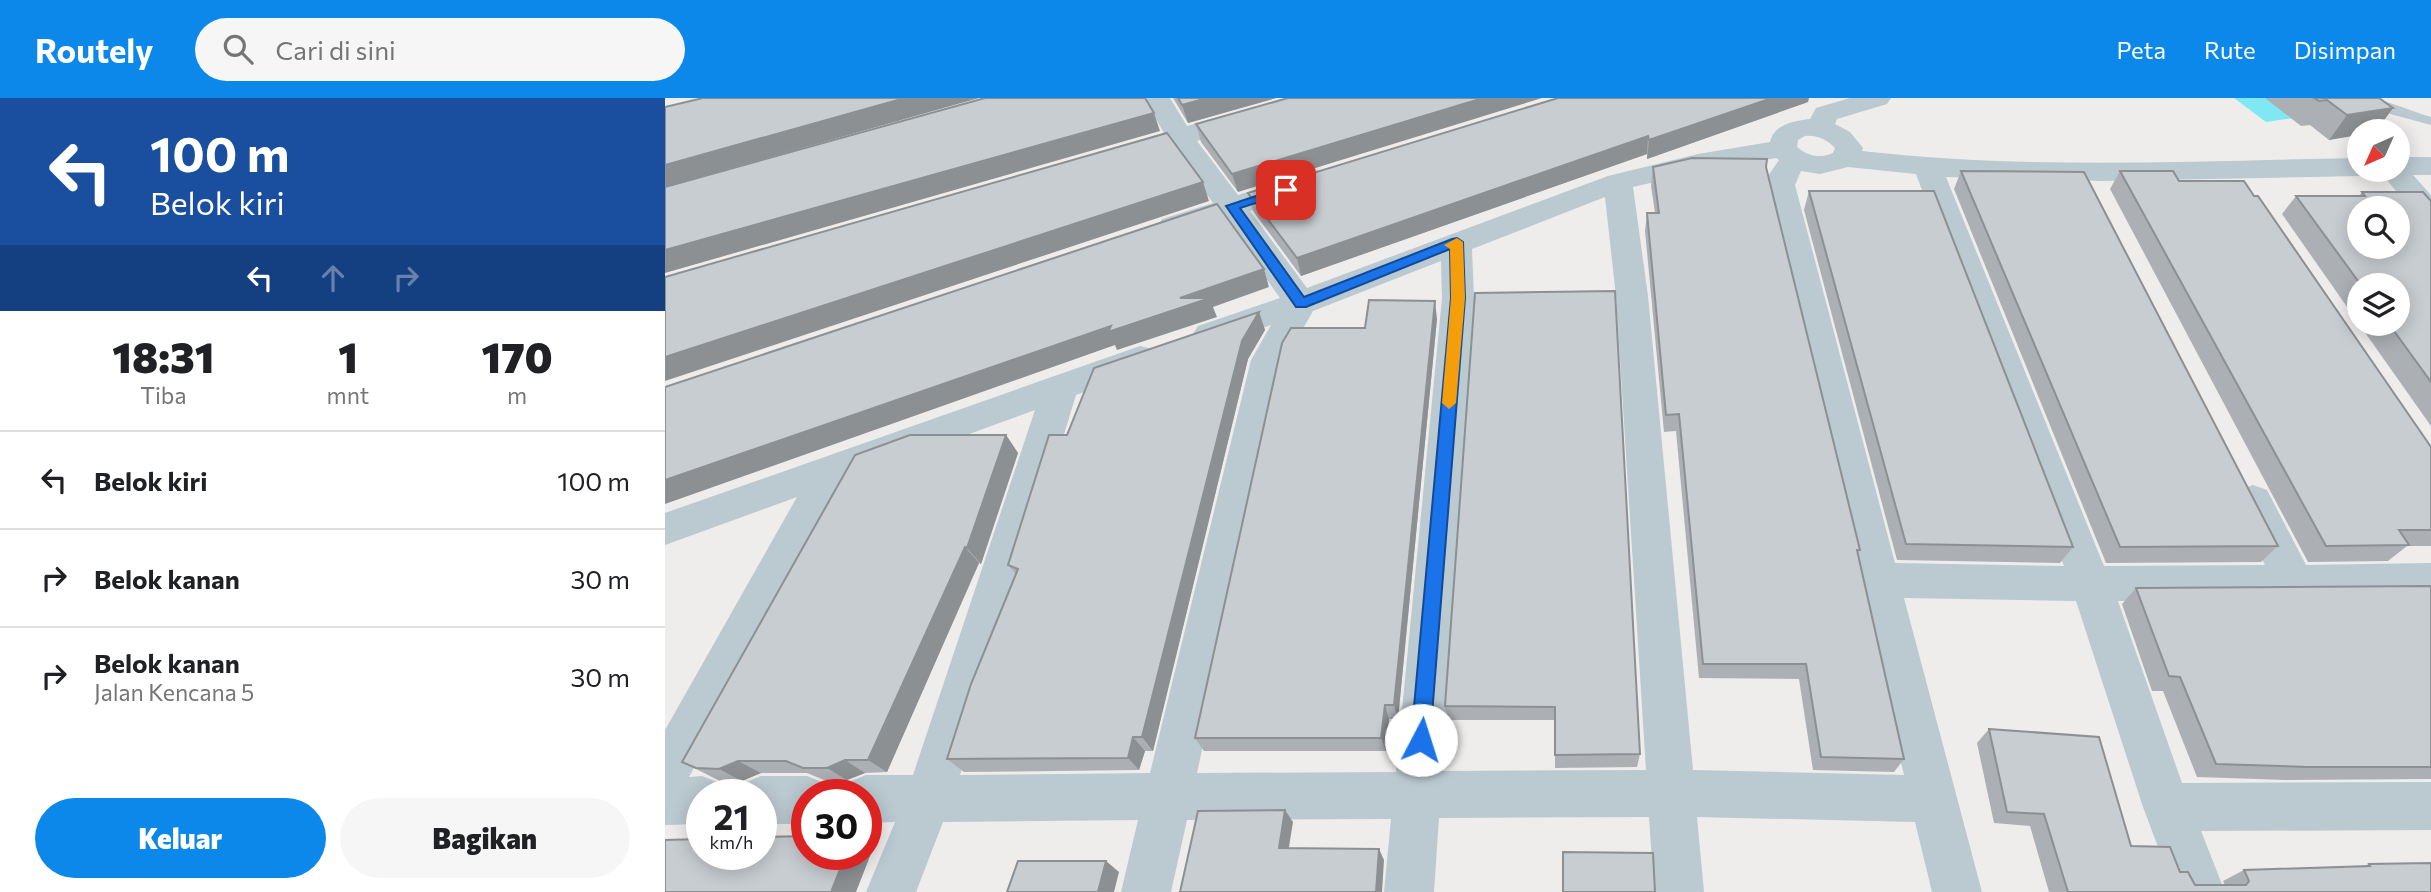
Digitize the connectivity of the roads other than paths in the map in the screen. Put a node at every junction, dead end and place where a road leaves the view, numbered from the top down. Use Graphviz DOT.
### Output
graph roads {
  1 [pos="1157,98"];
  2 [pos="1315,98"];
  3 [pos="2370,98"];
  4 [pos="1868,99"];
  5 [pos="2431,121"];
  6 [pos="1819,128"];
  7 [pos="1180,137"];
  8 [pos="1789,153"];
  9 [pos="1846,158"];
  10 [pos="1101,160"];
  11 [pos="2410,166"];
  12 [pos="2431,166"];
  13 [pos="2347,167"];
  14 [pos="1929,168"];
  15 [pos="2233,169"];
  16 [pos="2084,173"];
  17 [pos="1325,177"];
  18 [pos="2403,182"];
  19 [pos="1618,183"];
  20 [pos="2256,203"];
  21 [pos="1232,206"];
  22 [pos="2103,210"];
  23 [pos="2431,214"];
  24 [pos="1140,237"];
  25 [pos="1457,242"];
  26 [pos="1301,303"];
  27 [pos="1061,385"];
  28 [pos="833,468"];
  29 [pos="2238,471"];
  30 [pos="665,529"];
  31 [pos="1879,580"];
  32 [pos="2431,581"];
  33 [pos="2295,583"];
  34 [pos="2091,584"];
  35 [pos="665,775"];
  36 [pos="1670,793"];
  37 [pos="1416,796"];
  38 [pos="882,799"];
  39 [pos="929,799"];
  40 [pos="1168,799"];
  41 [pos="1934,799"];
  42 [pos="686,800"];
  43 [pos="665,801"];
  44 [pos="2167,807"];
  45 [pos="2429,810"];
  46 [pos="891,892"];
  47 [pos="1146,892"];
  48 [pos="1409,892"];
  49 [pos="1679,892"];
  50 [pos="1957,892"];
  51 [pos="2200,892"];
  1 -- 7 [label="street"];
  2 -- 7 [label="street"];
  3 -- 5 [label="lane"];
  4 -- 6 [label="street"];
  6 -- 8 [label="street"];
  6 -- 9 [label="street"];
  7 -- 10 [label="street"];
  7 -- 21 [label="street"];
  8 -- 9 [label="street"];
  8 -- 19 [label="street"];
  8 -- 31 [label="street"];
  9 -- 14 [label="street"];
  11 -- 12 [label="street"];
  13 -- 15 [label="street"];
  14 -- 16 [label="street"];
  14 -- 34 [label="street"];
  15 -- 16 [label="street"];
  15 -- 20 [label="street"];
  16 -- 22 [label="street"];
  17 -- 21 [label="street"];
  18 -- 23 [label="street"];
  19 -- 25 [label="street"];
  19 -- 36 [label="street"];
  21 -- 24 [label="street"];
  21 -- 26 [label="street"];
  25 -- 26 [label="street"];
  25 -- 37 [label="street"];
  26 -- 27 [label="street"];
  26 -- 40 [label="street"];
  27 -- 28 [label="street"];
  27 -- 39 [label="street"];
  28 -- 30 [label="street"];
  28 -- 35 [label="street"];
  29 -- 33 [label="street"];
  31 -- 34 [label="street"];
  31 -- 41 [label="street"];
  32 -- 33 [label="street"];
  33 -- 34 [label="street"];
  34 -- 44 [label="street"];
  36 -- 37 [label="street"];
  36 -- 41 [label="street"];
  36 -- 49 [label="street"];
  37 -- 40 [label="street"];
  37 -- 48 [label="street"];
  38 -- 39 [label="street"];
  39 -- 40 [label="street"];
  39 -- 46 [label="street"];
  40 -- 47 [label="street"];
  41 -- 50 [label="street"];
  42 -- 43 [label="street"];
  44 -- 45 [label="street"];
  44 -- 51 [label="street"];
}
